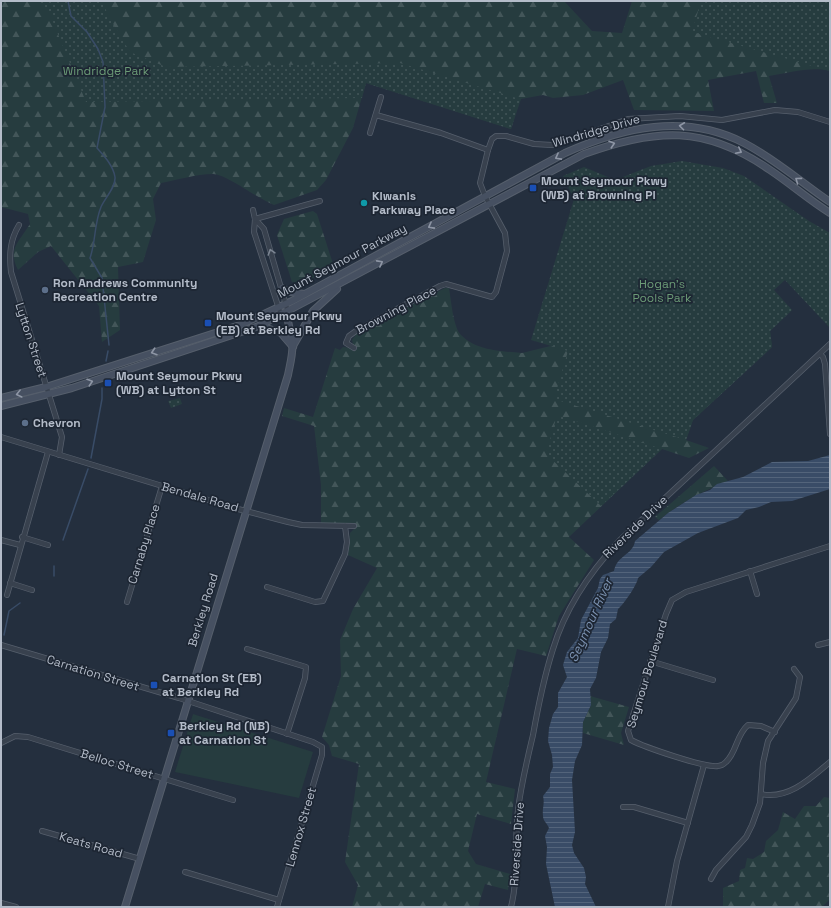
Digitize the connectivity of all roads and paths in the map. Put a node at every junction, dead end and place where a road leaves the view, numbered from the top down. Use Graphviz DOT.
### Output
graph roads {
  1 [pos="381,97"];
  2 [pos="376,115"];
  3 [pos="830,122"];
  4 [pos="370,133"];
  5 [pos="488,150"];
  6 [pos="485,196"];
  7 [pos="320,201"];
  8 [pos="830,202"];
  9 [pos="489,204"];
  10 [pos="253,210"];
  11 [pos="830,213"];
  12 [pos="255,219"];
  13 [pos="19,225"];
  14 [pos="346,282"];
  15 [pos="282,288"];
  16 [pos="304,294"];
  17 [pos="285,304"];
  18 [pos="279,307"];
  19 [pos="288,312"];
  20 [pos="284,317"];
  21 [pos="259,326"];
  22 [pos="830,344"];
  23 [pos="292,347"];
  24 [pos="354,348"];
  25 [pos="820,354"];
  26 [pos="46,386"];
  27 [pos="49,394"];
  28 [pos="1,398"];
  29 [pos="1,406"];
  30 [pos="830,434"];
  31 [pos="1,437"];
  32 [pos="48,452"];
  33 [pos="59,455"];
  34 [pos="162,486"];
  35 [pos="246,511"];
  36 [pos="345,526"];
  37 [pos="354,526"];
  38 [pos="22,537"];
  39 [pos="1,540"];
  40 [pos="48,545"];
  41 [pos="20,546"];
  42 [pos="830,546"];
  43 [pos="750,571"];
  44 [pos="10,583"];
  45 [pos="267,587"];
  46 [pos="32,590"];
  47 [pos="757,594"];
  48 [pos="7,595"];
  49 [pos="127,602"];
  50 [pos="830,642"];
  51 [pos="1,645"];
  52 [pos="818,646"];
  53 [pos="247,649"];
  54 [pos="650,661"];
  55 [pos="794,669"];
  56 [pos="713,680"];
  57 [pos="187,701"];
  58 [pos="774,732"];
  59 [pos="288,734"];
  60 [pos="1,743"];
  61 [pos="322,747"];
  62 [pos="830,762"];
  63 [pos="704,764"];
  64 [pos="164,778"];
  65 [pos="761,794"];
  66 [pos="233,800"];
  67 [pos="623,806"];
  68 [pos="688,823"];
  69 [pos="42,831"];
  70 [pos="140,859"];
  71 [pos="185,872"];
  72 [pos="711,879"];
  73 [pos="279,900"];
  74 [pos="1,903"];
  75 [pos="16,907"];
  76 [pos="125,907"];
  77 [pos="277,907"];
  78 [pos="511,907"];
  79 [pos="668,907"];
  1 -- 2 [label="street"];
  2 -- 4 [label="street"];
  2 -- 5 [label="street"];
  3 -- 5 [label="street, Windridge Drive"];
  5 -- 6 [label="street, Browning Place"];
  8 -- 6 [label="main road, Mount Seymour Parkway, one-way"];
  6 -- 9 [label="street, Browning Place"];
  6 -- 16 [label="main road, Mount Seymour Parkway, one-way"];
  7 -- 12 [label="street"];
  9 -- 11 [label="main road, Mount Seymour Parkway, one-way"];
  14 -- 9 [label="main road, Mount Seymour Parkway, one-way"];
  9 -- 24 [label="street, Browning Place"];
  10 -- 12 [label="street, Berkley Road"];
  15 -- 12 [label="street, Berkley Road, one-way"];
  12 -- 18 [label="street, Berkley Road"];
  13 -- 26 [label="street, Lytton Street"];
  14 -- 19 [label="main road, Mount Seymour Parkway"];
  14 -- 23 [label="main road"];
  15 -- 16 [label="main road"];
  15 -- 17 [label="street, Berkley Road"];
  16 -- 17 [label="main road, Mount Seymour Parkway"];
  17 -- 18 [label="main road, Mount Seymour Parkway"];
  17 -- 19 [label="street, Berkley Road"];
  18 -- 20 [label="street, Berkley Road"];
  18 -- 26 [label="main road, Mount Seymour Parkway, one-way"];
  19 -- 20 [label="main road"];
  20 -- 21 [label="main road, Mount Seymour Parkway"];
  20 -- 23 [label="main road, Berkley Road"];
  21 -- 23 [label="main road"];
  27 -- 21 [label="main road, Mount Seymour Parkway, one-way"];
  22 -- 25 [label="street, Riverside Drive"];
  23 -- 35 [label="main road, Berkley Road"];
  25 -- 30 [label="street"];
  25 -- 78 [label="street, Riverside Drive"];
  26 -- 27 [label="street, Lytton Street"];
  26 -- 28 [label="main road, Mount Seymour Parkway, one-way"];
  27 -- 29 [label="main road, Mount Seymour Parkway"];
  27 -- 33 [label="street, Lytton Street"];
  31 -- 32 [label="street, Bendale Road"];
  32 -- 33 [label="street, Bendale Road"];
  32 -- 38 [label="street"];
  33 -- 34 [label="street, Bendale Road"];
  34 -- 35 [label="street, Bendale Road"];
  34 -- 49 [label="street, Carnaby Place"];
  35 -- 36 [label="street, Bendale Road"];
  35 -- 57 [label="main road, Berkley Road"];
  36 -- 37 [label="street, Bendale Road"];
  36 -- 45 [label="street"];
  38 -- 40 [label="street"];
  38 -- 41 [label="street"];
  39 -- 41 [label="street"];
  41 -- 44 [label="street"];
  42 -- 43 [label="street, Seymour Boulevard"];
  43 -- 47 [label="street"];
  43 -- 54 [label="street, Seymour Boulevard"];
  44 -- 46 [label="street"];
  44 -- 48 [label="street"];
  50 -- 52 [label="street"];
  51 -- 57 [label="street, Carnation Street"];
  53 -- 59 [label="street"];
  54 -- 56 [label="street"];
  54 -- 63 [label="street, Seymour Boulevard"];
  55 -- 58 [label="street"];
  57 -- 59 [label="street, Carnation Street"];
  57 -- 64 [label="main road, Berkley Road"];
  58 -- 63 [label="street"];
  58 -- 65 [label="street"];
  59 -- 61 [label="street, Carnation Street"];
  60 -- 64 [label="street, Belloc Street"];
  61 -- 73 [label="street, Lennox Street"];
  62 -- 65 [label="street"];
  63 -- 68 [label="street"];
  64 -- 66 [label="street, Belloc Street"];
  64 -- 70 [label="main road, Berkley Road"];
  65 -- 72 [label="street"];
  67 -- 68 [label="street"];
  68 -- 79 [label="street"];
  69 -- 70 [label="street, Keats Road"];
  70 -- 76 [label="main road, Berkley Road"];
  71 -- 73 [label="street"];
  73 -- 77 [label="street, Lennox Street"];
  74 -- 75 [label="street"];
}
